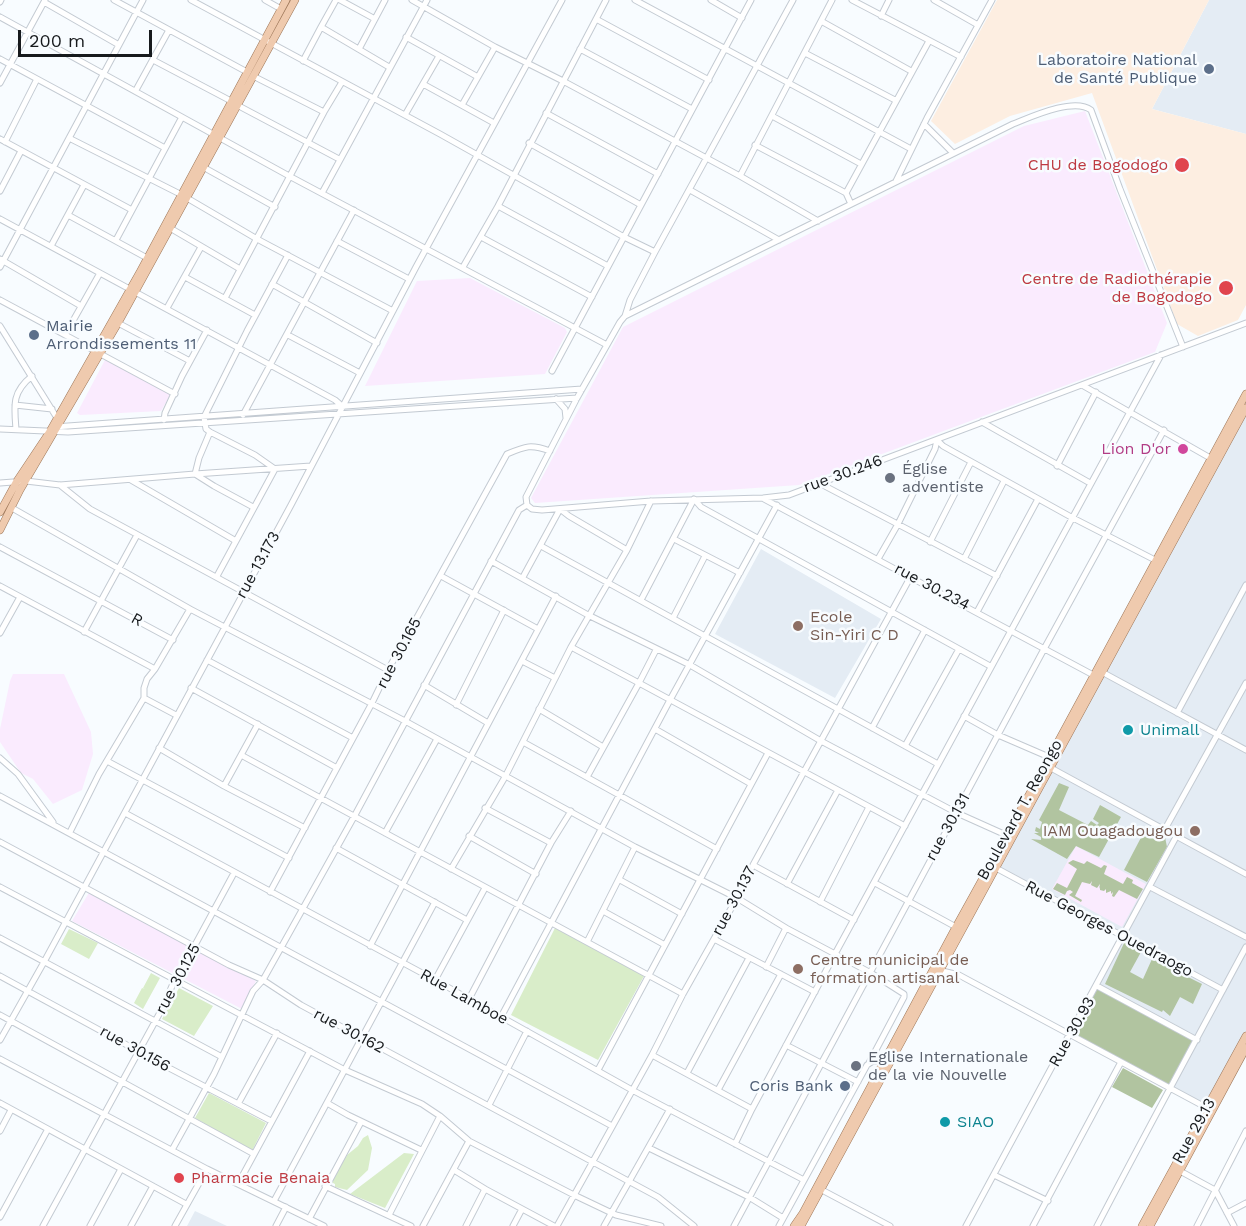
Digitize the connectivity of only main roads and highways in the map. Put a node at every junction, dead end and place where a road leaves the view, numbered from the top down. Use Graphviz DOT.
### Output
graph roads {
  1 [pos="286,0"];
  2 [pos="295,0"];
  3 [pos="267,42"];
  4 [pos="216,135"];
  5 [pos="183,196"];
  6 [pos="133,291"];
  7 [pos="97,352"];
  8 [pos="1246,394"];
  9 [pos="1246,408"];
  10 [pos="53,430"];
  11 [pos="0,512"];
  12 [pos="0,530"];
  13 [pos="1159,562"];
  14 [pos="1098,674"];
  15 [pos="1246,1035"];
  16 [pos="1245,1052"];
  17 [pos="1210,1110"];
  18 [pos="819,1188"];
  19 [pos="794,1226"];
  20 [pos="801,1226"];
  21 [pos="1142,1226"];
  22 [pos="1150,1226"];
  1 -- 3 [label="main road"];
  2 -- 3 [label="main road"];
  3 -- 4 [label="main road"];
  4 -- 5 [label="main road"];
  4 -- 5 [label="main road"];
  5 -- 6 [label="main road"];
  5 -- 6 [label="main road"];
  6 -- 7 [label="main road"];
  6 -- 7 [label="main road"];
  7 -- 10 [label="main road"];
  7 -- 10 [label="main road"];
  8 -- 13 [label="main road, Boulevard T. Reongo"];
  9 -- 13 [label="main road, Boulevard T. Reongo"];
  10 -- 11 [label="main road"];
  10 -- 12 [label="main road"];
  13 -- 14 [label="main road, Boulevard T. Reongo"];
  14 -- 18 [label="main road, Boulevard T. Reongo"];
  14 -- 18 [label="main road, Boulevard T. Reongo"];
  15 -- 17 [label="main road, Rue 29.13"];
  16 -- 17 [label="main road"];
  17 -- 21 [label="main road, Rue 29.13"];
  17 -- 22 [label="main road"];
  18 -- 19 [label="main road, Boulevard T. Reongo"];
  18 -- 20 [label="main road, Boulevard T. Reongo"];
}
